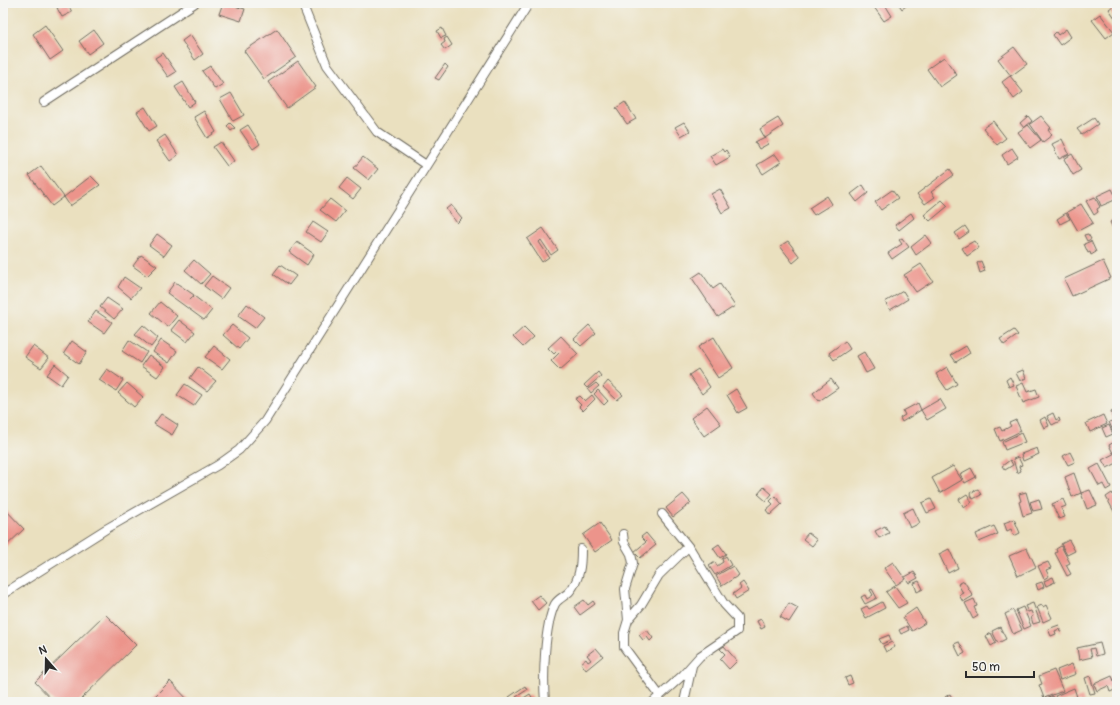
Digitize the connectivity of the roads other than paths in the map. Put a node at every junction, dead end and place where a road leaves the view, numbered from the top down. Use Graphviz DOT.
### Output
graph roads {
  1 [pos="195,3"];
  2 [pos="302,3"];
  3 [pos="529,3"];
  4 [pos="44,102"];
  5 [pos="426,165"];
  6 [pos="662,514"];
  7 [pos="623,534"];
  8 [pos="688,547"];
  9 [pos="581,549"];
  10 [pos="3,594"];
  11 [pos="628,620"];
  12 [pos="692,666"];
  13 [pos="660,696"];
  14 [pos="545,702"];
  15 [pos="653,702"];
  16 [pos="684,702"];
  1 -- 4 [label="street"];
  2 -- 5 [label="street"];
  3 -- 5 [label="street"];
  5 -- 10 [label="street"];
  6 -- 8 [label="street"];
  7 -- 11 [label="street"];
  8 -- 11 [label="street"];
  8 -- 12 [label="street"];
  9 -- 14 [label="street"];
  11 -- 13 [label="street"];
  12 -- 13 [label="street"];
  12 -- 16 [label="street"];
  13 -- 15 [label="street"];
}
